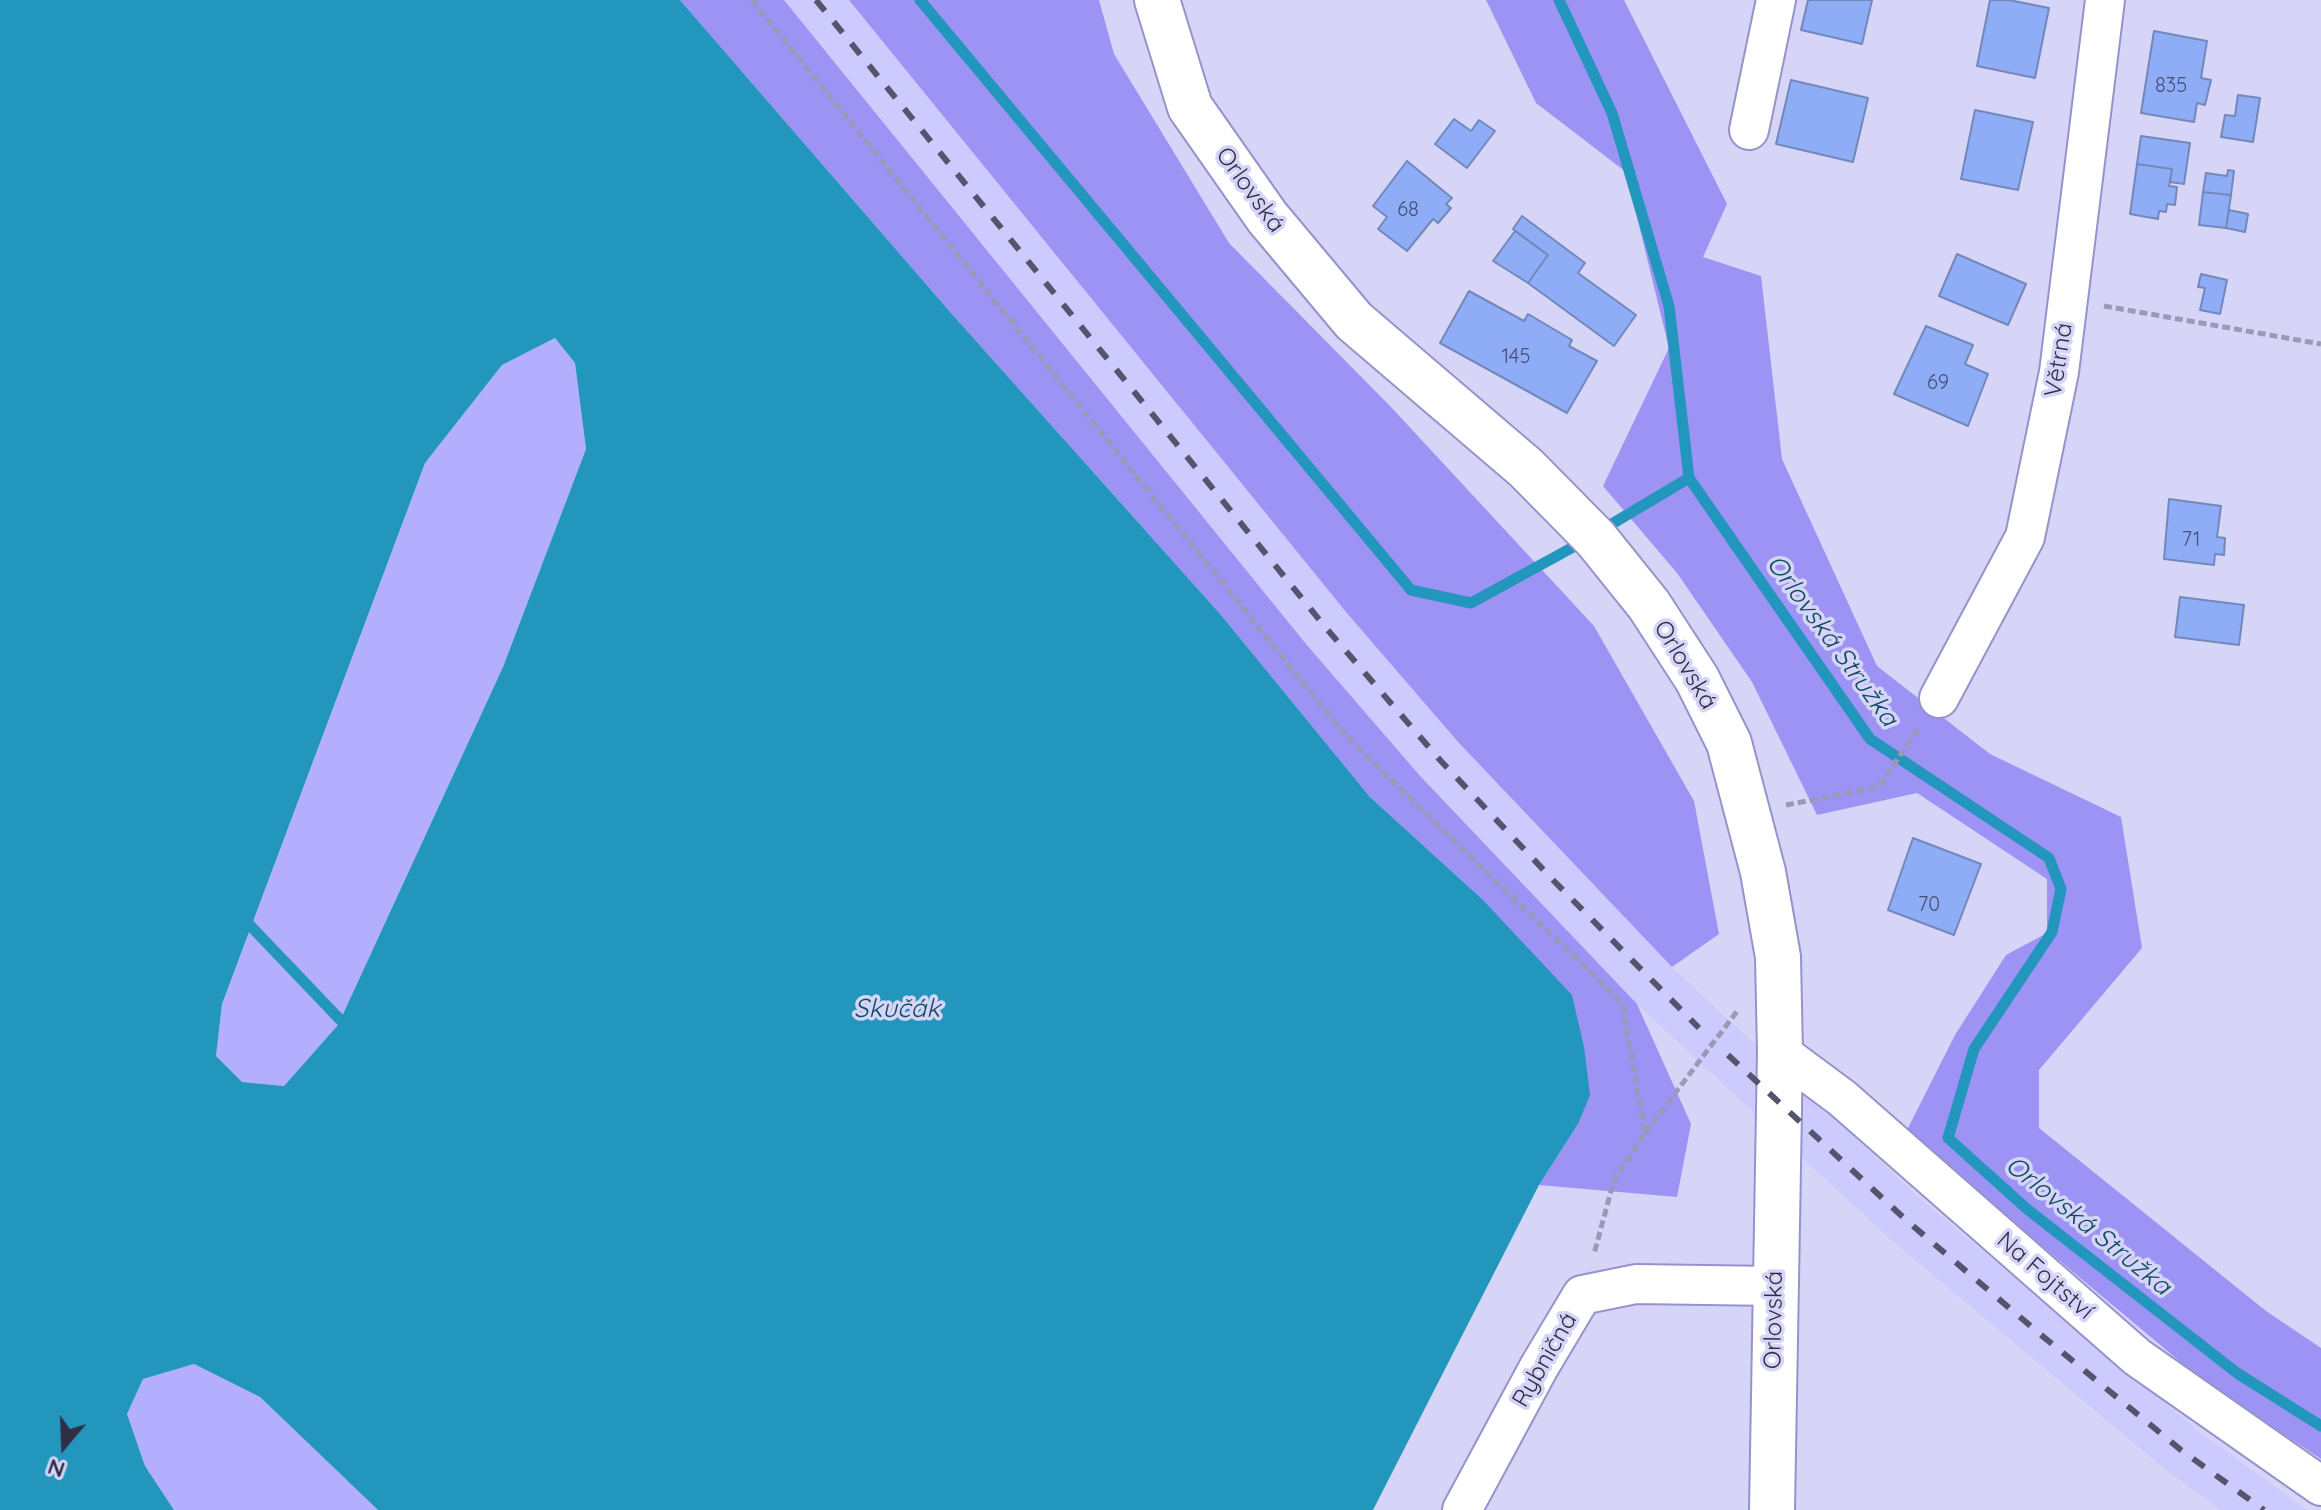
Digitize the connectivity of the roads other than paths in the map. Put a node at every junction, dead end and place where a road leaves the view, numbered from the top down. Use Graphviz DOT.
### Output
graph roads {
  1 [pos="1157,0"];
  2 [pos="1776,0"];
  3 [pos="2105,0"];
  4 [pos="1749,130"];
  5 [pos="1939,698"];
  6 [pos="1780,1052"];
  7 [pos="1774,1286"];
  8 [pos="2321,1486"];
  9 [pos="1462,1510"];
  10 [pos="1772,1510"];
  1 -- 6 [label="main road, Orlovská"];
  2 -- 4 [label="street"];
  3 -- 5 [label="street, Větrná"];
  6 -- 7 [label="main road, Orlovská"];
  6 -- 8 [label="street, Na Fojtství"];
  7 -- 9 [label="street, Rybničná"];
  7 -- 10 [label="main road, Orlovská"];
}
